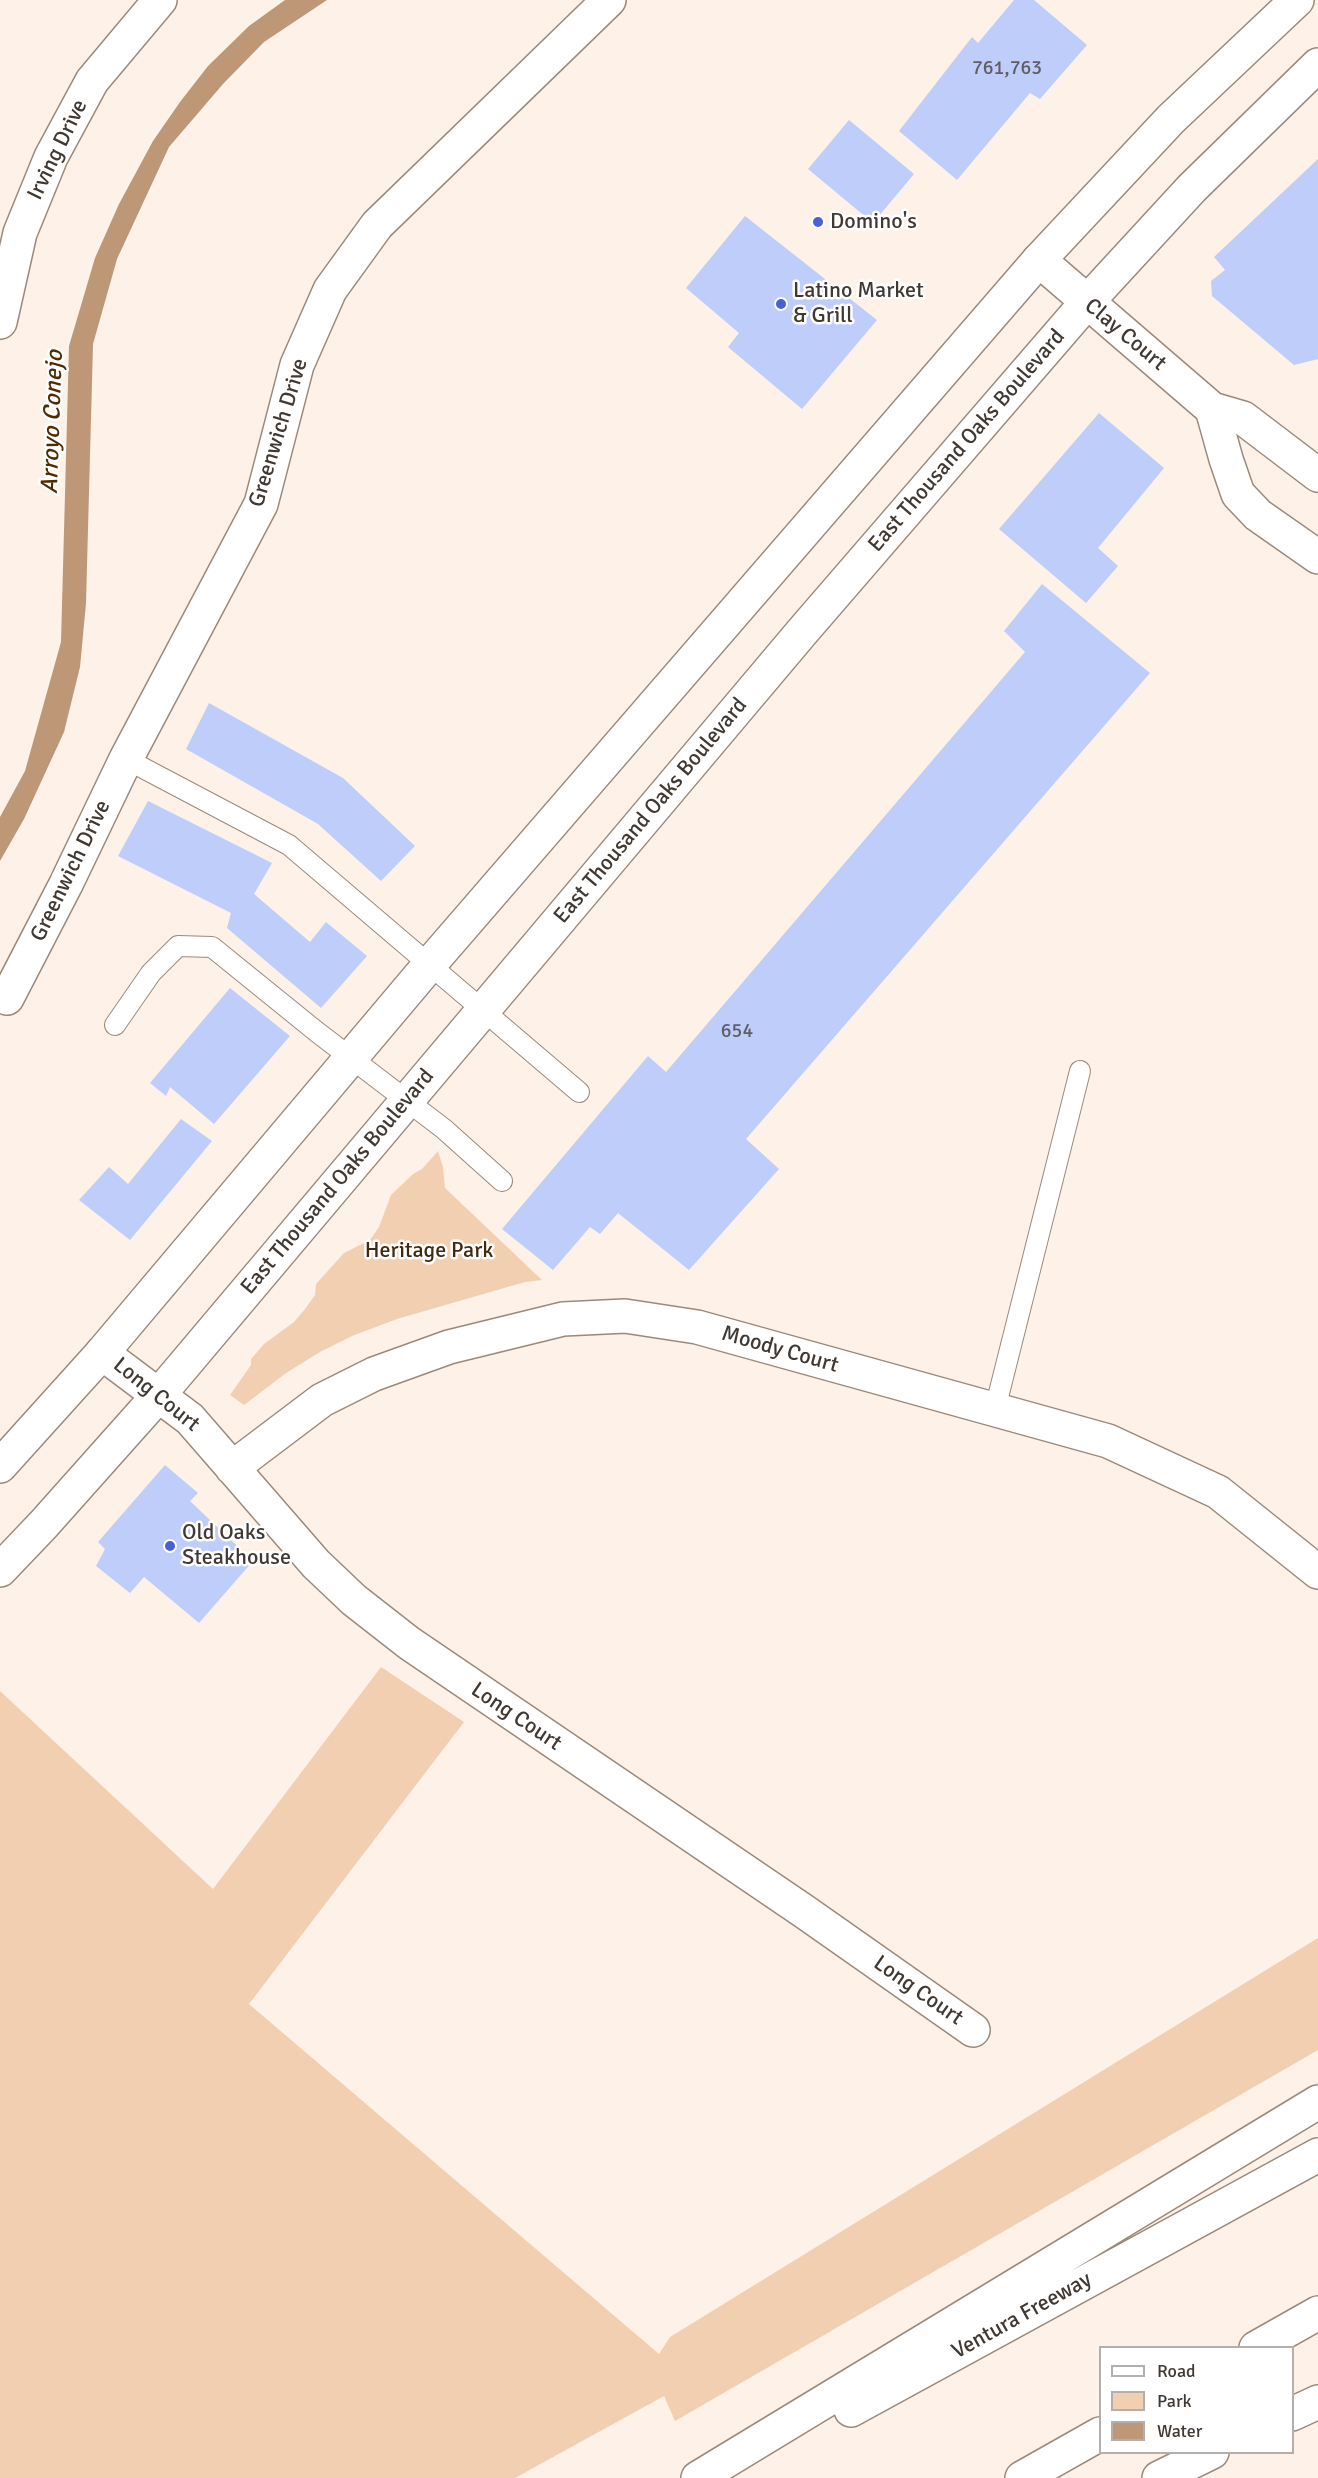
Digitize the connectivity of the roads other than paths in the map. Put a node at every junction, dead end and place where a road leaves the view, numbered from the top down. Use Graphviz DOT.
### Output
graph roads {
  1 [pos="160,0"];
  2 [pos="609,0"];
  3 [pos="1297,0"];
  4 [pos="1318,65"];
  5 [pos="1039,260"];
  6 [pos="1087,302"];
  7 [pos="0,322"];
  8 [pos="1212,409"];
  9 [pos="1318,475"];
  10 [pos="1318,557"];
  11 [pos="126,759"];
  12 [pos="430,964"];
  13 [pos="7,998"];
  14 [pos="482,1010"];
  15 [pos="115,1025"];
  16 [pos="351,1058"];
  17 [pos="1080,1071"];
  18 [pos="579,1092"];
  19 [pos="406,1100"];
  20 [pos="502,1181"];
  21 [pos="102,1353"];
  22 [pos="158,1396"];
  23 [pos="995,1409"];
  24 [pos="0,1466"];
  25 [pos="232,1468"];
  26 [pos="0,1570"];
  27 [pos="1318,1572"];
  28 [pos="974,2030"];
  29 [pos="1318,2102"];
  30 [pos="1318,2155"];
  31 [pos="1318,2313"];
  32 [pos="1260,2346"];
  33 [pos="1318,2402"];
  34 [pos="1294,2414"];
  35 [pos="1099,2435"];
  36 [pos="1208,2454"];
  37 [pos="698,2478"];
  38 [pos="727,2478"];
  39 [pos="1022,2478"];
  40 [pos="1159,2478"];
  1 -- 7 [label="main road, Irving Drive"];
  2 -- 11 [label="main road, Greenwich Drive"];
  3 -- 5 [label="main road"];
  4 -- 6 [label="main road, East Thousand Oaks Boulevard"];
  5 -- 6 [label="main road, Clay Court"];
  5 -- 12 [label="main road"];
  6 -- 8 [label="main road, Clay Court"];
  6 -- 14 [label="main road, East Thousand Oaks Boulevard"];
  8 -- 9 [label="main road, Clay Court"];
  8 -- 10 [label="main road"];
  11 -- 12 [label="lane"];
  11 -- 13 [label="main road, Greenwich Drive"];
  12 -- 14 [label="lane"];
  12 -- 16 [label="main road"];
  14 -- 18 [label="lane"];
  14 -- 19 [label="main road, East Thousand Oaks Boulevard"];
  15 -- 16 [label="lane"];
  16 -- 19 [label="lane"];
  16 -- 21 [label="main road"];
  17 -- 23 [label="lane"];
  19 -- 20 [label="lane"];
  19 -- 22 [label="main road, East Thousand Oaks Boulevard"];
  21 -- 22 [label="main road, Long Court"];
  21 -- 24 [label="main road"];
  22 -- 25 [label="main road, Long Court"];
  22 -- 26 [label="main road, East Thousand Oaks Boulevard"];
  23 -- 25 [label="main road, Moody Court"];
  23 -- 27 [label="main road, Moody Court"];
  25 -- 28 [label="main road, Long Court"];
  29 -- 37 [label="main road"];
  30 -- 38 [label="main road, Ventura Freeway"];
  31 -- 32 [label="main road"];
  33 -- 34 [label="main road"];
  35 -- 39 [label="main road"];
  36 -- 40 [label="main road"];
}
